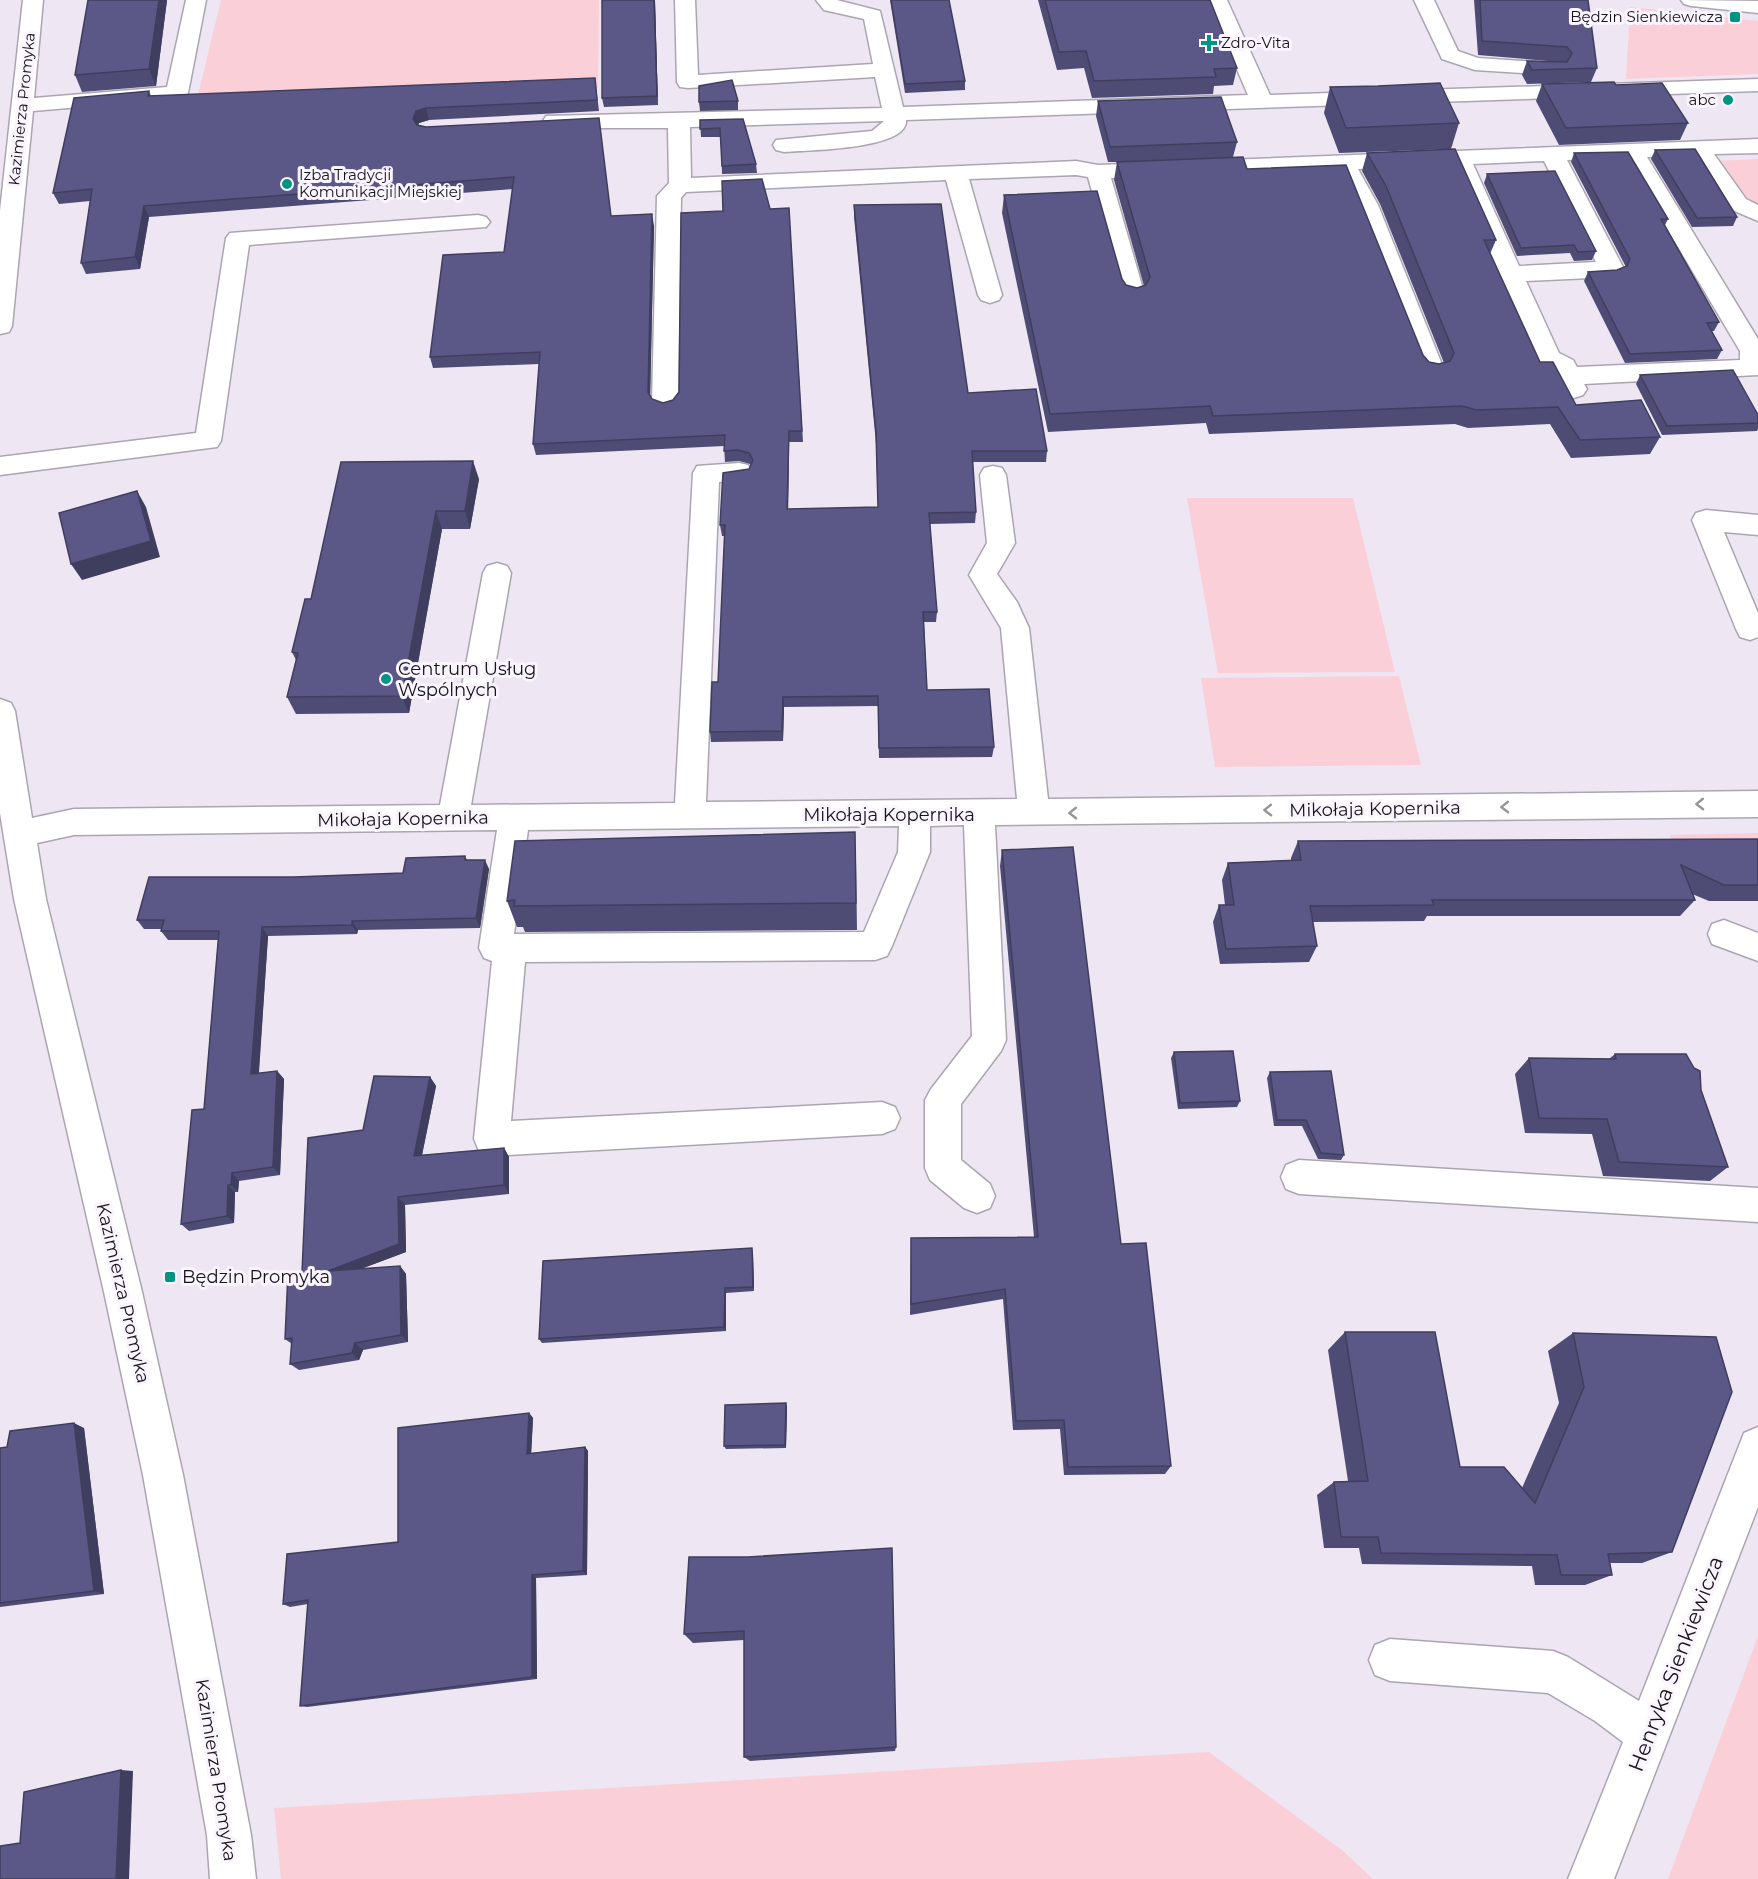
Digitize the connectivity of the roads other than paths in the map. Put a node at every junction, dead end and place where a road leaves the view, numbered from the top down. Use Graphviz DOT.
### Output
graph roads {
  1 [pos="33,0"];
  2 [pos="196,0"];
  3 [pos="685,0"];
  4 [pos="826,0"];
  5 [pos="1217,0"];
  6 [pos="1424,0"];
  7 [pos="1691,0"];
  8 [pos="1758,7"];
  9 [pos="1554,69"];
  10 [pos="884,70"];
  11 [pos="1758,85"];
  12 [pos="1262,102"];
  13 [pos="893,113"];
  14 [pos="14,120"];
  15 [pos="679,121"];
  16 [pos="535,123"];
  17 [pos="784,145"];
  18 [pos="1758,146"];
  19 [pos="1698,148"];
  20 [pos="1632,151"];
  21 [pos="1552,154"];
  22 [pos="1459,159"];
  23 [pos="1344,163"];
  24 [pos="957,172"];
  25 [pos="1098,172"];
  26 [pos="680,185"];
  27 [pos="1758,214"];
  28 [pos="478,222"];
  29 [pos="1511,274"];
  30 [pos="990,295"];
  31 [pos="1133,296"];
  32 [pos="0,326"];
  33 [pos="1432,372"];
  34 [pos="665,403"];
  35 [pos="0,466"];
  36 [pos="739,472"];
  37 [pos="993,475"];
  38 [pos="1758,525"];
  39 [pos="497,573"];
  40 [pos="1750,629"];
  41 [pos="0,711"];
  42 [pos="3,769"];
  43 [pos="1758,804"];
  44 [pos="1034,813"];
  45 [pos="915,814"];
  46 [pos="979,814"];
  47 [pos="690,816"];
  48 [pos="453,818"];
  49 [pos="514,818"];
  50 [pos="21,833"];
  51 [pos="1724,934"];
  52 [pos="510,948"];
  53 [pos="1758,948"];
  54 [pos="882,1118"];
  55 [pos="1299,1177"];
  56 [pos="977,1196"];
  57 [pos="1758,1205"];
  58 [pos="1758,1447"];
  59 [pos="1390,1660"];
  60 [pos="1649,1735"];
  61 [pos="233,1879"];
  62 [pos="1591,1879"];
  1 -- 14 [label="street, Kazimierza Promyka"];
  2 -- 14 [label="street"];
  3 -- 10 [label="street"];
  4 -- 10 [label="street"];
  5 -- 12 [label="street"];
  6 -- 9 [label="street"];
  7 -- 8 [label="street"];
  10 -- 13 [label="street"];
  11 -- 12 [label="street"];
  12 -- 13 [label="street"];
  13 -- 15 [label="street"];
  13 -- 17 [label="street"];
  14 -- 32 [label="street, Kazimierza Promyka"];
  15 -- 16 [label="street"];
  15 -- 26 [label="street"];
  18 -- 19 [label="street"];
  19 -- 20 [label="street"];
  19 -- 27 [label="street"];
  20 -- 21 [label="street"];
  20 -- 29 [label="street"];
  21 -- 22 [label="street"];
  21 -- 29 [label="street"];
  22 -- 23 [label="street"];
  22 -- 29 [label="street"];
  23 -- 25 [label="street"];
  23 -- 33 [label="street"];
  24 -- 25 [label="street"];
  24 -- 26 [label="street"];
  24 -- 30 [label="street"];
  25 -- 31 [label="street"];
  26 -- 34 [label="street"];
  28 -- 35 [label="street"];
  36 -- 47 [label="street"];
  37 -- 44 [label="street"];
  38 -- 40 [label="street"];
  39 -- 48 [label="street"];
  41 -- 42 [label="street, Kazimierza Promyka"];
  42 -- 50 [label="street, Kazimierza Promyka"];
  43 -- 44 [label="street, Mikołaja Kopernika, one-way"];
  44 -- 46 [label="street, Mikołaja Kopernika"];
  45 -- 46 [label="street, Mikołaja Kopernika"];
  45 -- 47 [label="street, Mikołaja Kopernika"];
  45 -- 52 [label="street"];
  46 -- 56 [label="street"];
  47 -- 49 [label="street, Mikołaja Kopernika"];
  48 -- 49 [label="street, Mikołaja Kopernika"];
  48 -- 50 [label="street, Mikołaja Kopernika"];
  49 -- 52 [label="street"];
  50 -- 61 [label="street, Kazimierza Promyka"];
  51 -- 53 [label="street"];
  52 -- 54 [label="street"];
  55 -- 57 [label="street"];
  58 -- 60 [label="street, Henryka Sienkiewicza"];
  59 -- 60 [label="street"];
  60 -- 62 [label="street, Henryka Sienkiewicza"];
}
